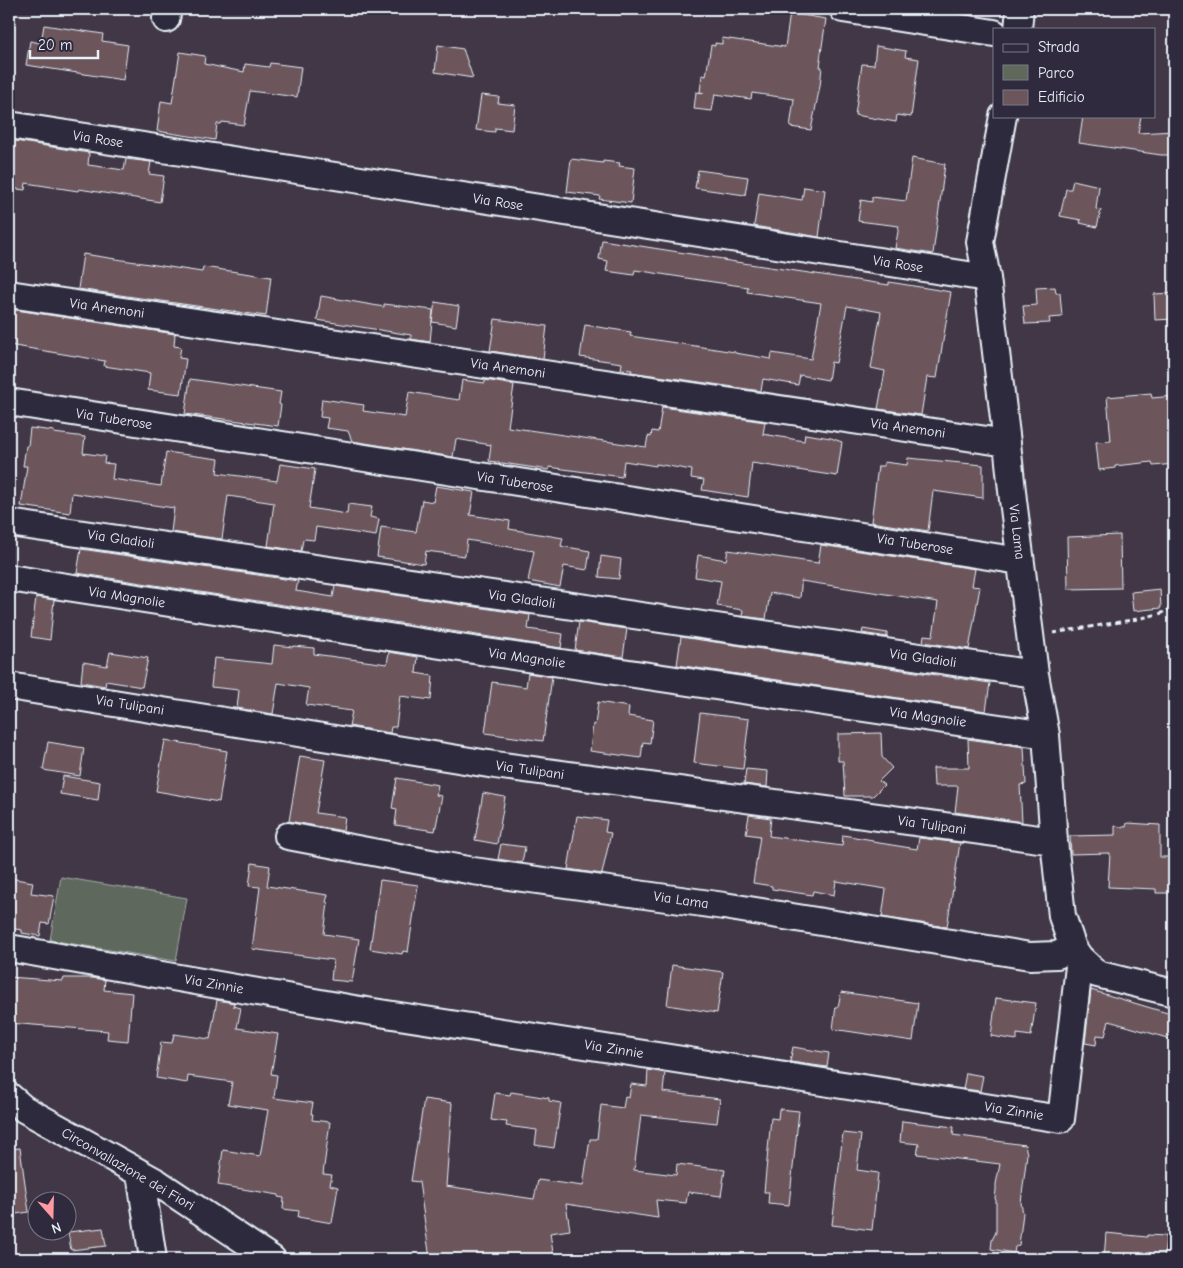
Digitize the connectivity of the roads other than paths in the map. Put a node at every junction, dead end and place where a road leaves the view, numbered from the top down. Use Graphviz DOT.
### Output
graph roads {
  1 [pos="844,9"];
  2 [pos="1020,9"];
  3 [pos="1018,28"];
  4 [pos="993,33"];
  5 [pos="1003,118"];
  6 [pos="9,126"];
  7 [pos="987,278"];
  8 [pos="9,294"];
  9 [pos="9,402"];
  10 [pos="1007,443"];
  11 [pos="9,523"];
  12 [pos="1020,561"];
  13 [pos="9,578"];
  14 [pos="1035,674"];
  15 [pos="9,686"];
  16 [pos="1046,735"];
  17 [pos="288,836"];
  18 [pos="1054,841"];
  19 [pos="9,948"];
  20 [pos="1076,953"];
  21 [pos="1174,993"];
  22 [pos="14,1108"];
  23 [pos="140,1173"];
  24 [pos="153,1259"];
  25 [pos="272,1259"];
  1 -- 4 [label="street"];
  2 -- 3 [label="street"];
  5 -- 7 [label="street, Via Lama"];
  6 -- 7 [label="street, Via Rose"];
  7 -- 10 [label="street, Via Lama"];
  8 -- 10 [label="street, Via Anemoni"];
  9 -- 12 [label="street, Via Tuberose"];
  10 -- 12 [label="street, Via Lama"];
  11 -- 14 [label="street, Via Gladioli"];
  12 -- 14 [label="street, Via Lama"];
  13 -- 16 [label="street, Via Magnolie"];
  14 -- 16 [label="street, Via Lama"];
  15 -- 18 [label="street, Via Tulipani"];
  16 -- 18 [label="street, Via Lama"];
  17 -- 20 [label="street, Via Lama"];
  18 -- 20 [label="street, Via Lama"];
  19 -- 20 [label="street, Via Zinnie"];
  20 -- 21 [label="street, Via Lama"];
  22 -- 23 [label="street, Circonvallazione dei Fiori"];
  23 -- 24 [label="street"];
  23 -- 25 [label="street, Circonvallazione dei Fiori"];
}
